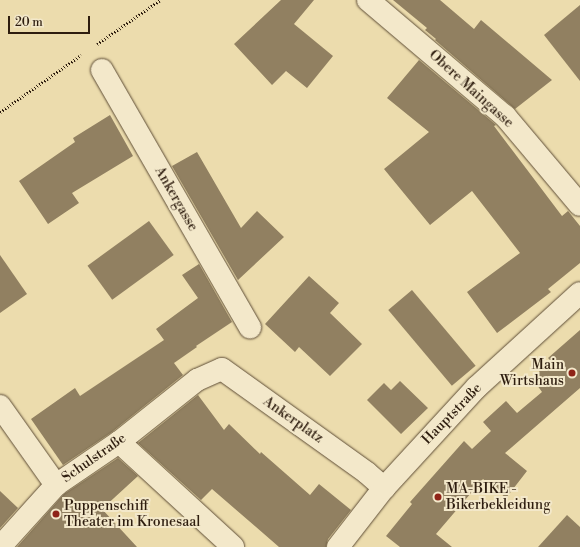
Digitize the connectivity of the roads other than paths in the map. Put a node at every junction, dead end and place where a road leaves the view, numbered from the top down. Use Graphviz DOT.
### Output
graph roads {
  1 [pos="368,0"];
  2 [pos="102,70"];
  3 [pos="580,205"];
  4 [pos="580,293"];
  5 [pos="250,327"];
  6 [pos="197,380"];
  7 [pos="0,406"];
  8 [pos="119,442"];
  9 [pos="56,485"];
  10 [pos="384,488"];
  11 [pos="0,547"];
  12 [pos="233,547"];
  13 [pos="338,547"];
  1 -- 3 [label="street, Obere Maingasse"];
  2 -- 5 [label="street, Ankergasse"];
  4 -- 10 [label="street, Hauptstraße"];
  6 -- 8 [label="street, Schulstraße"];
  6 -- 10 [label="street, Ankerplatz"];
  7 -- 9 [label="street"];
  8 -- 9 [label="street, Schulstraße"];
  8 -- 12 [label="street"];
  9 -- 11 [label="street, Schulstraße"];
  10 -- 13 [label="street, Hauptstraße"];
}
